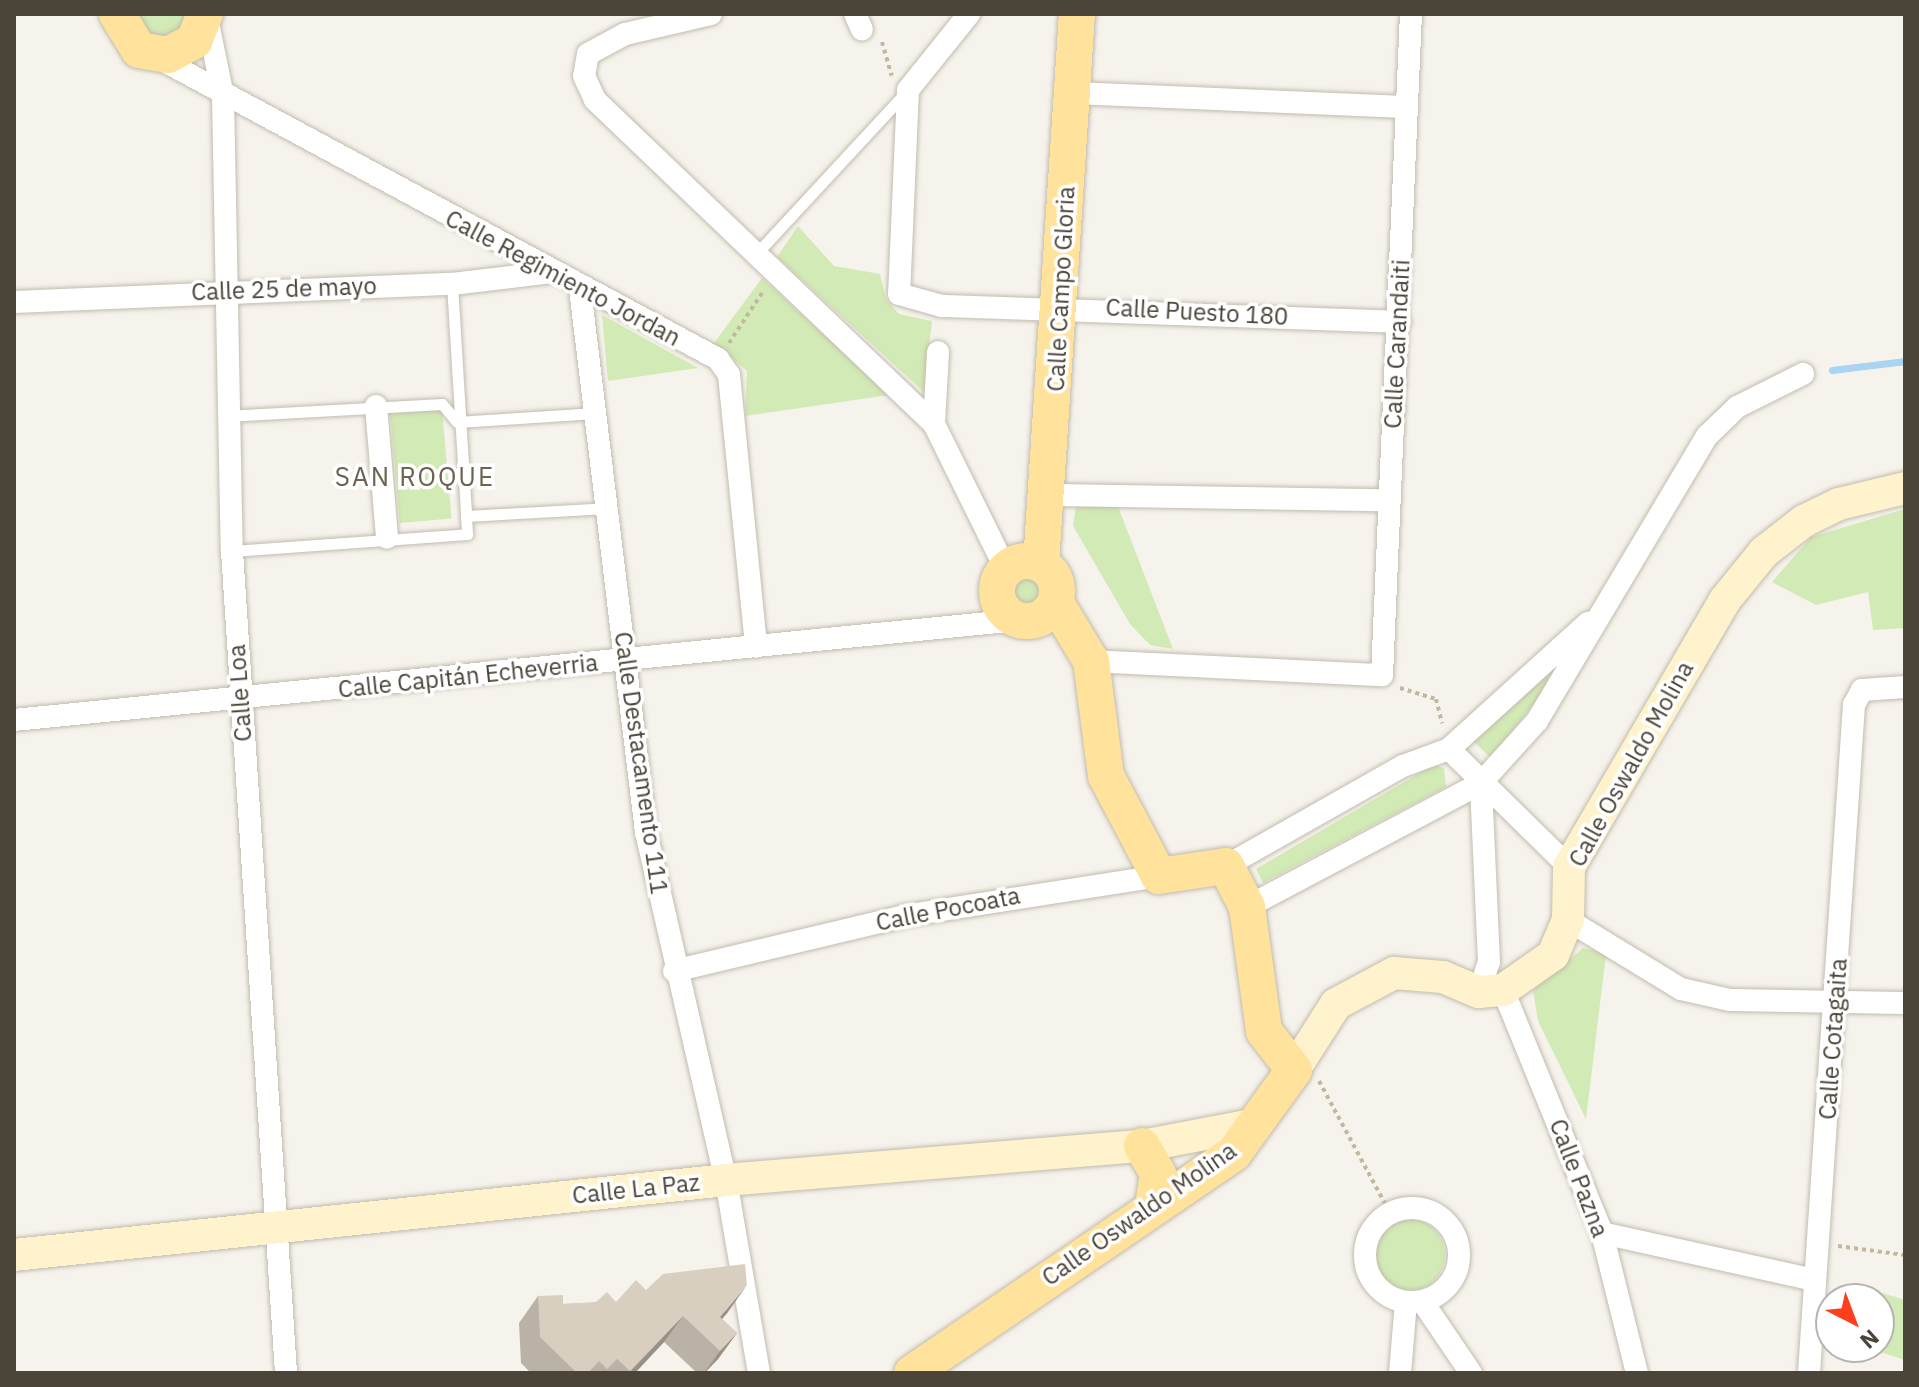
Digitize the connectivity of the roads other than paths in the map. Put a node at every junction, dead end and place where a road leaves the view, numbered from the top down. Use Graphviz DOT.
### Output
graph roads {
  1 [pos="117,14"];
  2 [pos="206,14"];
  3 [pos="711,14"];
  4 [pos="969,14"];
  5 [pos="1077,14"];
  6 [pos="1411,14"];
  7 [pos="622,24"];
  8 [pos="153,55"];
  9 [pos="908,90"];
  10 [pos="1073,93"];
  11 [pos="223,96"];
  12 [pos="1406,107"];
  13 [pos="757,253"];
  14 [pos="553,272"];
  15 [pos="452,284"];
  16 [pos="580,289"];
  17 [pos="225,291"];
  18 [pos="14,302"];
  19 [pos="1059,305"];
  20 [pos="1400,322"];
  21 [pos="938,352"];
  22 [pos="1803,374"];
  23 [pos="376,406"];
  24 [pos="599,413"];
  25 [pos="226,416"];
  26 [pos="457,422"];
  27 [pos="934,424"];
  28 [pos="1905,488"];
  29 [pos="1051,495"];
  30 [pos="1387,500"];
  31 [pos="607,508"];
  32 [pos="466,516"];
  33 [pos="387,538"];
  34 [pos="232,551"];
  35 [pos="1041,564"];
  36 [pos="1006,570"];
  37 [pos="1056,603"];
  38 [pos="1606,606"];
  39 [pos="1017,620"];
  40 [pos="756,647"];
  41 [pos="626,659"];
  42 [pos="1091,661"];
  43 [pos="1905,687"];
  44 [pos="240,700"];
  45 [pos="14,720"];
  46 [pos="1449,749"];
  47 [pos="1481,783"];
  48 [pos="1226,866"];
  49 [pos="1569,867"];
  50 [pos="1159,876"];
  51 [pos="1247,907"];
  52 [pos="1568,920"];
  53 [pos="674,971"];
  54 [pos="1491,991"];
  55 [pos="1835,999"];
  56 [pos="1905,1003"];
  57 [pos="1299,1062"];
  58 [pos="1257,1124"];
  59 [pos="1142,1146"];
  60 [pos="726,1180"];
  61 [pos="1153,1204"];
  62 [pos="278,1224"];
  63 [pos="1602,1233"];
  64 [pos="14,1255"];
  65 [pos="1814,1280"];
  66 [pos="1414,1302"];
  67 [pos="286,1373"];
  68 [pos="759,1373"];
  69 [pos="912,1373"];
  70 [pos="1400,1373"];
  71 [pos="1471,1373"];
  72 [pos="1637,1373"];
  73 [pos="1809,1373"];
  1 -- 8 [label="main road"];
  2 -- 8 [label="main road"];
  2 -- 11 [label="street, Calle Loa"];
  3 -- 7 [label="street"];
  4 -- 9 [label="street"];
  5 -- 10 [label="main road, Calle Campo Gloria"];
  6 -- 12 [label="street, Calle Carandaiti"];
  7 -- 13 [label="street"];
  8 -- 11 [label="street, Calle Regimiento Jordan"];
  9 -- 13 [label="lane"];
  9 -- 19 [label="street, Calle Puesto 180"];
  10 -- 12 [label="street"];
  10 -- 19 [label="main road, Calle Campo Gloria"];
  11 -- 14 [label="street, Calle Regimiento Jordan"];
  11 -- 17 [label="street, Calle Loa"];
  12 -- 20 [label="street, Calle Carandaiti"];
  13 -- 27 [label="street"];
  14 -- 15 [label="street, Calle 25 de mayo"];
  14 -- 16 [label="street, Calle Regimiento Jordan"];
  15 -- 17 [label="street, Calle 25 de mayo"];
  15 -- 26 [label="lane"];
  16 -- 24 [label="street, Calle Destacamento 111"];
  16 -- 40 [label="street, Calle Regimiento Jordan"];
  17 -- 18 [label="street, Calle 25 de mayo"];
  17 -- 25 [label="street, Calle Loa"];
  19 -- 20 [label="street, Calle Puesto 180"];
  19 -- 29 [label="main road, Calle Campo Gloria"];
  20 -- 30 [label="street, Calle Carandaiti"];
  21 -- 27 [label="street"];
  22 -- 38 [label="street"];
  23 -- 25 [label="lane"];
  23 -- 26 [label="lane"];
  23 -- 33 [label="street"];
  24 -- 26 [label="lane"];
  24 -- 31 [label="street, Calle Destacamento 111"];
  25 -- 34 [label="street, Calle Loa"];
  26 -- 32 [label="lane"];
  27 -- 36 [label="street"];
  28 -- 49 [label="main road, Calle Oswaldo Molina"];
  29 -- 30 [label="street"];
  29 -- 35 [label="main road, Calle Campo Gloria"];
  30 -- 42 [label="street, Calle Carandaiti"];
  31 -- 32 [label="lane"];
  31 -- 41 [label="street, Calle Destacamento 111"];
  32 -- 33 [label="lane"];
  33 -- 34 [label="lane"];
  34 -- 44 [label="street, Calle Loa"];
  35 -- 36 [label="main road"];
  35 -- 37 [label="main road"];
  36 -- 39 [label="main road"];
  37 -- 39 [label="main road"];
  37 -- 42 [label="main road"];
  38 -- 46 [label="street"];
  38 -- 47 [label="street"];
  39 -- 40 [label="street, Calle Capitán Echeverria"];
  40 -- 41 [label="street, Calle Capitán Echeverria"];
  41 -- 44 [label="street, Calle Capitán Echeverria"];
  41 -- 53 [label="street, Calle Destacamento 111"];
  42 -- 50 [label="main road"];
  43 -- 55 [label="street, Calle Cotagaita"];
  44 -- 45 [label="street, Calle Capitán Echeverria"];
  44 -- 62 [label="street, Calle Loa"];
  46 -- 47 [label="street"];
  46 -- 48 [label="street"];
  47 -- 49 [label="street"];
  47 -- 51 [label="street"];
  47 -- 54 [label="street"];
  48 -- 50 [label="main road, Calle Pocoata"];
  48 -- 51 [label="main road"];
  49 -- 52 [label="main road, Calle Oswaldo Molina"];
  50 -- 53 [label="street, Calle Pocoata"];
  51 -- 57 [label="main road"];
  52 -- 54 [label="main road, Calle Oswaldo Molina"];
  52 -- 55 [label="street"];
  53 -- 60 [label="street, Calle Destacamento 111"];
  54 -- 57 [label="main road, Calle Oswaldo Molina"];
  54 -- 63 [label="street, Calle Pazna"];
  55 -- 56 [label="street"];
  55 -- 65 [label="street, Calle Cotagaita"];
  57 -- 58 [label="main road, Calle Oswaldo Molina"];
  58 -- 59 [label="main road, Calle La Paz"];
  58 -- 61 [label="main road, Calle Oswaldo Molina"];
  59 -- 60 [label="main road, Calle La Paz"];
  59 -- 61 [label="main road"];
  60 -- 62 [label="main road, Calle La Paz"];
  60 -- 68 [label="street, Calle Destacamento 111"];
  61 -- 69 [label="main road, Calle Oswaldo Molina"];
  62 -- 64 [label="main road, Calle La Paz"];
  62 -- 67 [label="street, Calle Loa"];
  63 -- 65 [label="street"];
  63 -- 72 [label="street, Calle Pazna"];
  65 -- 73 [label="street, Calle Cotagaita"];
  66 -- 66 [label="street"];
  66 -- 70 [label="street"];
  66 -- 71 [label="street"];
}
